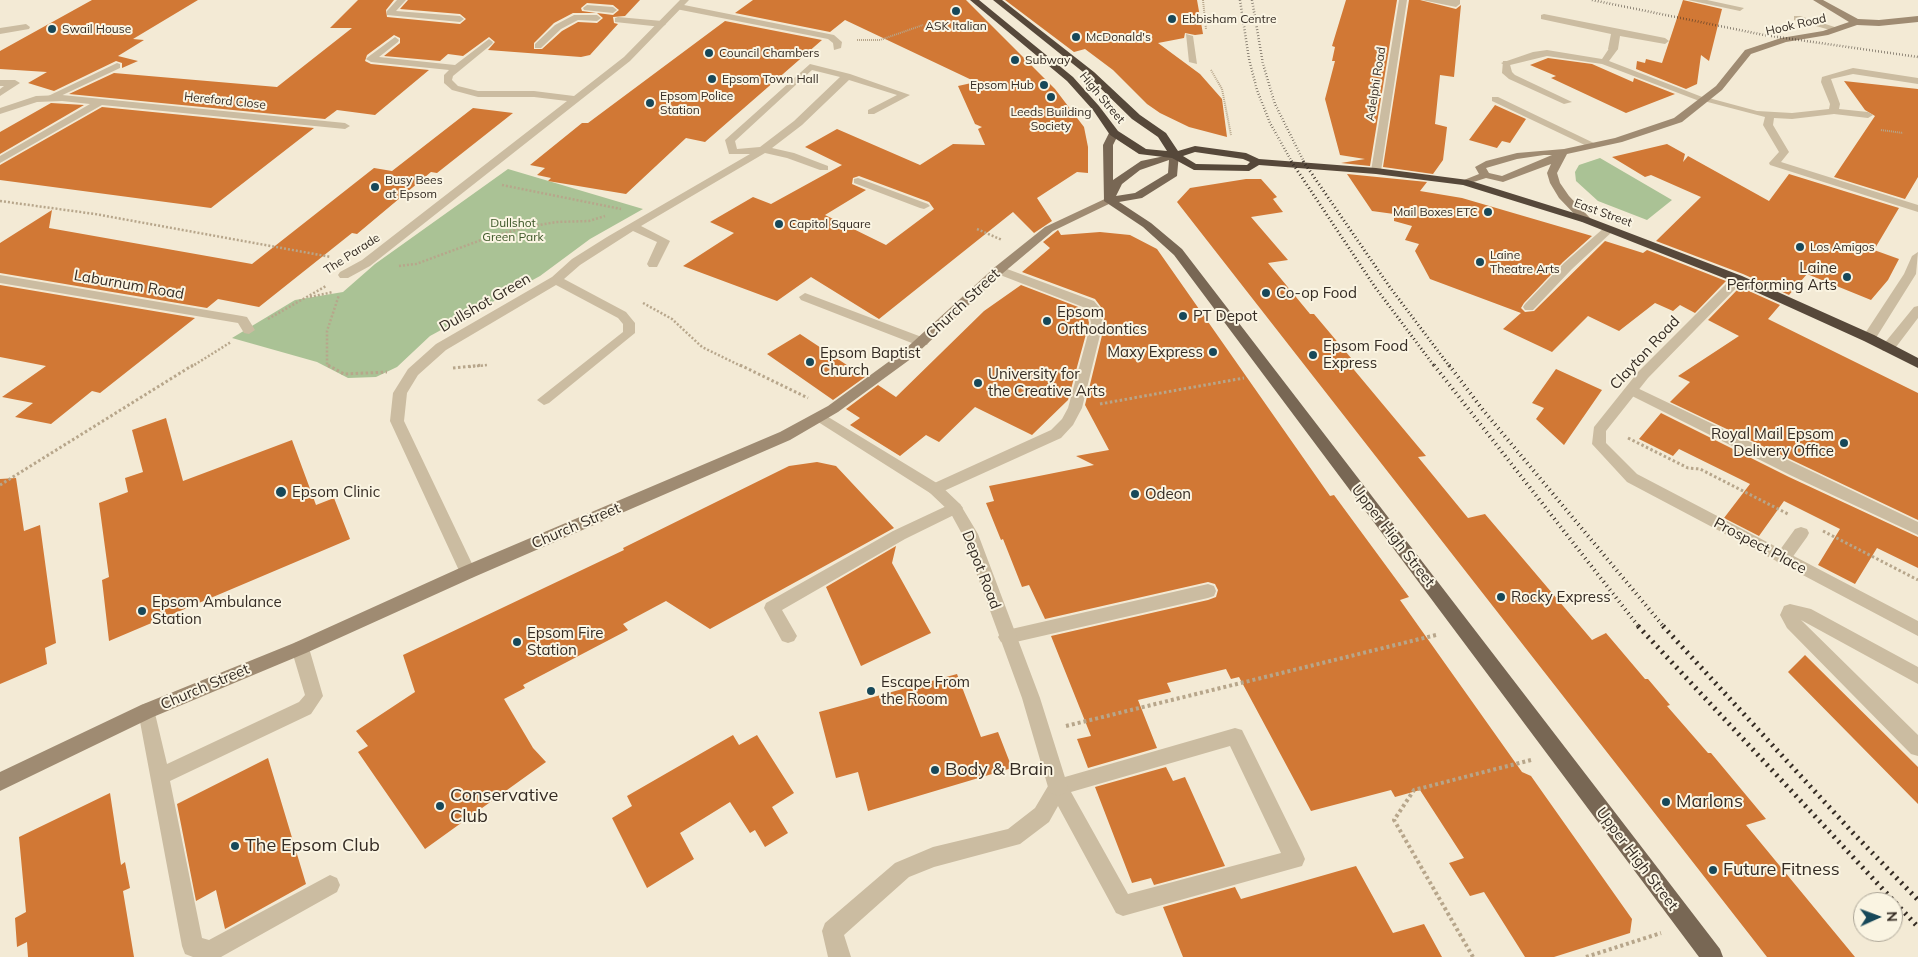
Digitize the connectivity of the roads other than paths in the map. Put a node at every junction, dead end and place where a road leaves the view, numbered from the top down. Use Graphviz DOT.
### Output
graph roads {
  1 [pos="402,0"];
  2 [pos="974,0"];
  3 [pos="997,0"];
  4 [pos="1403,0"];
  5 [pos="1426,0"];
  6 [pos="1456,0"];
  7 [pos="1692,0"];
  8 [pos="1817,0"];
  9 [pos="587,8"];
  10 [pos="1740,8"];
  11 [pos="613,10"];
  12 [pos="627,11"];
  13 [pos="672,12"];
  14 [pos="645,13"];
  15 [pos="1544,17"];
  16 [pos="596,18"];
  17 [pos="1797,18"];
  18 [pos="460,19"];
  19 [pos="1918,19"];
  20 [pos="618,20"];
  21 [pos="1856,22"];
  22 [pos="26,27"];
  23 [pos="1837,29"];
  24 [pos="0,31"];
  25 [pos="1616,33"];
  26 [pos="1189,36"];
  27 [pos="395,40"];
  28 [pos="1665,41"];
  29 [pos="489,42"];
  30 [pos="538,46"];
  31 [pos="837,46"];
  32 [pos="1194,62"];
  33 [pos="1604,62"];
  34 [pos="117,66"];
  35 [pos="456,68"];
  36 [pos="847,76"];
  37 [pos="1918,81"];
  38 [pos="0,83"];
  39 [pos="0,93"];
  40 [pos="49,98"];
  41 [pos="576,99"];
  42 [pos="1495,99"];
  43 [pos="1705,100"];
  44 [pos="102,101"];
  45 [pos="1567,102"];
  46 [pos="0,111"];
  47 [pos="1834,111"];
  48 [pos="871,112"];
  49 [pos="1770,115"];
  50 [pos="1868,115"];
  51 [pos="345,126"];
  52 [pos="1114,133"];
  53 [pos="1593,145"];
  54 [pos="763,150"];
  55 [pos="1564,152"];
  56 [pos="1175,155"];
  57 [pos="0,160"];
  58 [pos="1257,162"];
  59 [pos="824,168"];
  60 [pos="1376,171"];
  61 [pos="1485,176"];
  62 [pos="858,181"];
  63 [pos="1464,182"];
  64 [pos="1108,200"];
  65 [pos="924,206"];
  66 [pos="1918,210"];
  67 [pos="1586,220"];
  68 [pos="633,227"];
  69 [pos="1609,229"];
  70 [pos="1918,256"];
  71 [pos="653,264"];
  72 [pos="999,270"];
  73 [pos="344,274"];
  74 [pos="0,279"];
  75 [pos="1738,279"];
  76 [pos="556,280"];
  77 [pos="805,296"];
  78 [pos="1529,307"];
  79 [pos="1918,310"];
  80 [pos="249,330"];
  81 [pos="1868,338"];
  82 [pos="922,342"];
  83 [pos="1888,348"];
  84 [pos="1918,364"];
  85 [pos="1631,390"];
  86 [pos="544,400"];
  87 [pos="827,413"];
  88 [pos="1608,456"];
  89 [pos="934,489"];
  90 [pos="955,508"];
  91 [pos="1918,529"];
  92 [pos="1808,530"];
  93 [pos="1783,558"];
  94 [pos="468,572"];
  95 [pos="1208,591"];
  96 [pos="1918,629"];
  97 [pos="788,636"];
  98 [pos="1007,637"];
  99 [pos="300,648"];
  100 [pos="1918,676"];
  101 [pos="148,711"];
  102 [pos="1918,748"];
  103 [pos="161,776"];
  104 [pos="0,782"];
  105 [pos="1058,787"];
  106 [pos="330,885"];
  107 [pos="840,957"];
  108 [pos="1712,957"];
  1 -- 18 [label="street"];
  2 -- 52 [label="highway, High Street"];
  3 -- 56 [label="highway, High Street"];
  4 -- 60 [label="street, Adelphi Road"];
  5 -- 6 [label="street"];
  7 -- 10 [label="street"];
  8 -- 21 [label="main road"];
  9 -- 11 [label="street"];
  12 -- 14 [label="street"];
  13 -- 20 [label="street"];
  13 -- 31 [label="street"];
  13 -- 41 [label="street, The Parade"];
  15 -- 25 [label="street"];
  16 -- 30 [label="street"];
  17 -- 23 [label="street"];
  19 -- 21 [label="main road, Hook Road"];
  21 -- 23 [label="main road, Hook Road"];
  22 -- 24 [label="street"];
  23 -- 43 [label="main road, Hook Road"];
  25 -- 28 [label="street"];
  25 -- 33 [label="street"];
  26 -- 32 [label="street"];
  27 -- 35 [label="street"];
  29 -- 35 [label="street"];
  33 -- 43 [label="street"];
  33 -- 45 [label="street"];
  34 -- 40 [label="street"];
  35 -- 41 [label="street"];
  36 -- 48 [label="street"];
  36 -- 54 [label="street, Dullshot Green"];
  36 -- 54 [label="street"];
  37 -- 47 [label="street"];
  38 -- 39 [label="street"];
  40 -- 44 [label="street, Hereford Close"];
  40 -- 46 [label="street, Hereford Close"];
  41 -- 73 [label="street, The Parade"];
  42 -- 53 [label="street"];
  43 -- 49 [label="street"];
  43 -- 53 [label="main road, Hook Road"];
  44 -- 51 [label="street, Hereford Close"];
  44 -- 57 [label="street"];
  47 -- 49 [label="street"];
  47 -- 50 [label="street"];
  49 -- 66 [label="street"];
  52 -- 56 [label="highway, High Street"];
  52 -- 64 [label="main road"];
  53 -- 55 [label="main road, Hook Road"];
  54 -- 59 [label="street"];
  54 -- 68 [label="street, Dullshot Green"];
  55 -- 61 [label="main road"];
  55 -- 61 [label="main road, Hook Road"];
  55 -- 67 [label="main road"];
  56 -- 58 [label="highway, East Street"];
  56 -- 58 [label="highway, East Street"];
  56 -- 64 [label="main road"];
  56 -- 64 [label="main road"];
  58 -- 60 [label="highway, East Street"];
  60 -- 63 [label="highway, East Street"];
  61 -- 63 [label="main road"];
  62 -- 65 [label="street"];
  63 -- 67 [label="highway, East Street"];
  64 -- 72 [label="main road, Church Street"];
  64 -- 108 [label="main road, Upper High Street"];
  67 -- 69 [label="highway, East Street"];
  68 -- 71 [label="street"];
  68 -- 76 [label="street, Dullshot Green"];
  69 -- 75 [label="highway, East Street"];
  69 -- 78 [label="street"];
  70 -- 81 [label="street"];
  72 -- 82 [label="main road, Church Street"];
  72 -- 89 [label="street"];
  74 -- 80 [label="street, Laburnum Road"];
  75 -- 81 [label="highway, East Street"];
  75 -- 85 [label="street, Clayton Road"];
  76 -- 86 [label="street"];
  76 -- 94 [label="street, Dullshot Green"];
  77 -- 82 [label="street"];
  79 -- 83 [label="street"];
  81 -- 83 [label="highway, East Street"];
  82 -- 87 [label="main road, Church Street"];
  83 -- 84 [label="highway, East Street"];
  85 -- 88 [label="street, Clayton Road"];
  85 -- 91 [label="street"];
  87 -- 89 [label="street, Depot Road"];
  87 -- 94 [label="main road, Church Street"];
  88 -- 93 [label="street, Prospect Place"];
  89 -- 90 [label="street, Depot Road"];
  90 -- 97 [label="street"];
  90 -- 98 [label="street, Depot Road"];
  92 -- 93 [label="street"];
  93 -- 96 [label="street, Prospect Place"];
  94 -- 99 [label="main road, Church Street"];
  95 -- 98 [label="street"];
  98 -- 105 [label="street, Depot Road"];
  99 -- 101 [label="main road, Church Street"];
  99 -- 103 [label="street"];
  100 -- 102 [label="street"];
  101 -- 103 [label="street"];
  101 -- 104 [label="main road, Church Street"];
  103 -- 106 [label="street"];
  105 -- 105 [label="street, Depot Road"];
  105 -- 107 [label="street"];
}
